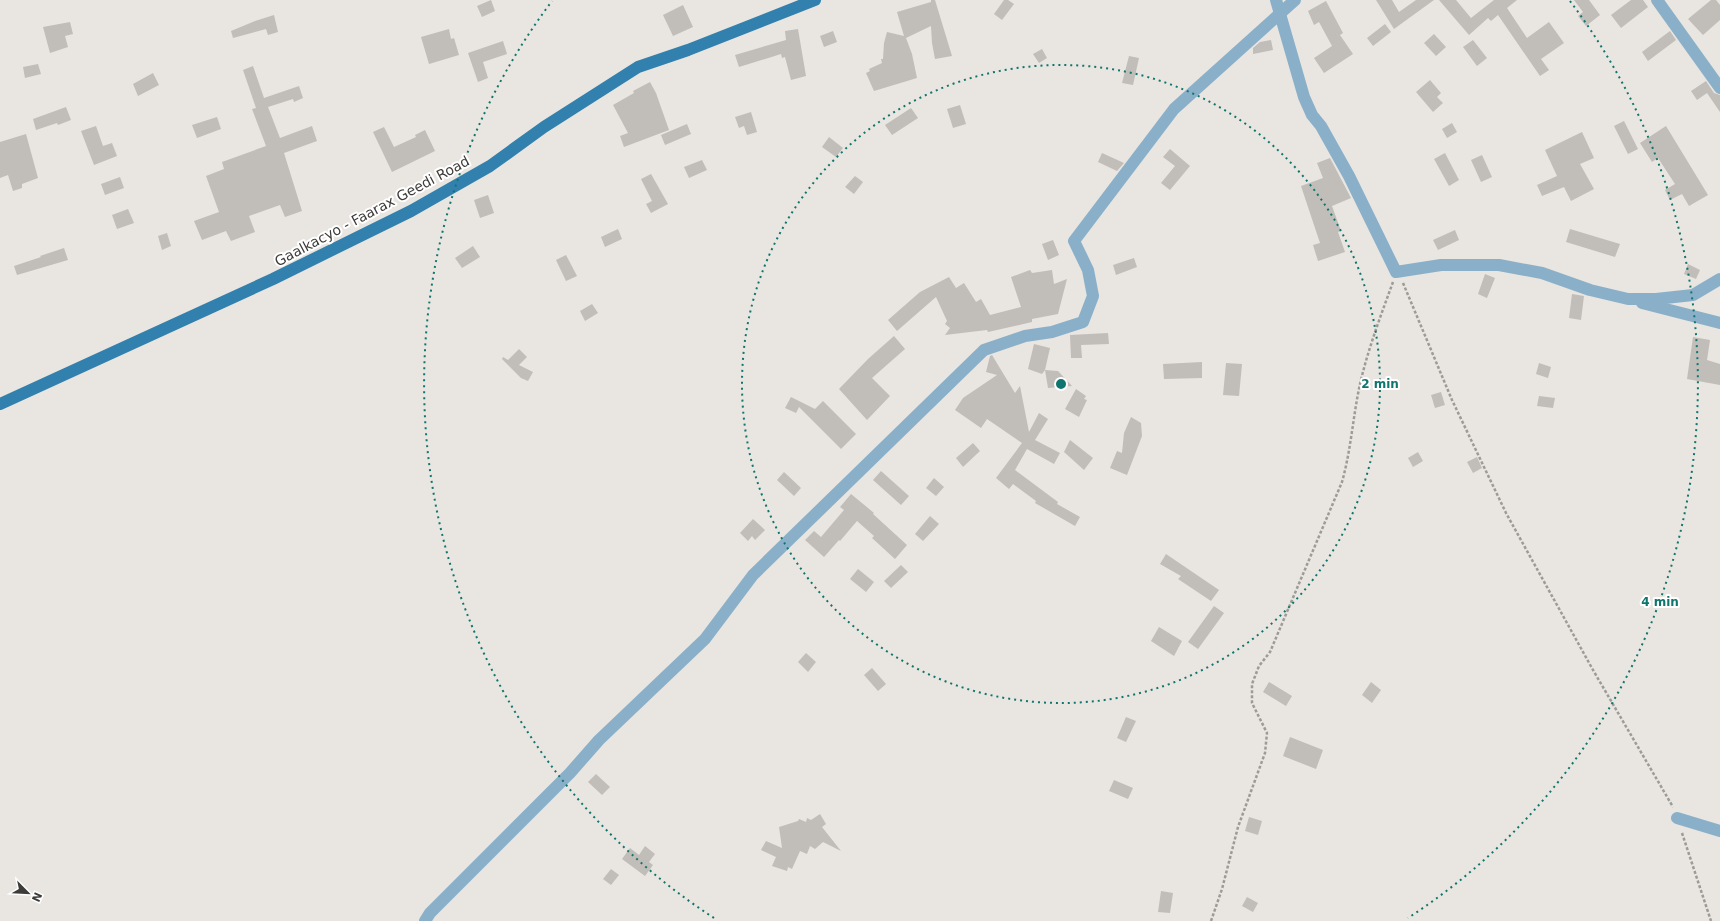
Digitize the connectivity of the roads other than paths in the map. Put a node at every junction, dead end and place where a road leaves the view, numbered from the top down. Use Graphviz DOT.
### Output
graph roads {
  1 [pos="815,0"];
  2 [pos="1276,0"];
  3 [pos="1295,0"];
  4 [pos="1657,0"];
  5 [pos="797,3"];
  6 [pos="1279,14"];
  7 [pos="1720,88"];
  8 [pos="1720,279"];
  9 [pos="1628,299"];
  10 [pos="1720,323"];
  11 [pos="0,404"];
  12 [pos="1677,818"];
  13 [pos="1720,831"];
  14 [pos="425,921"];
  1 -- 5 [label="main road, Gaalkacyo - Faarax Geedi Road"];
  2 -- 6 [label="street"];
  3 -- 6 [label="street"];
  4 -- 7 [label="street"];
  5 -- 11 [label="main road, Gaalkacyo - Faarax Geedi Road"];
  6 -- 9 [label="street"];
  6 -- 14 [label="street"];
  8 -- 9 [label="street"];
  9 -- 10 [label="street"];
  12 -- 13 [label="street"];
}
